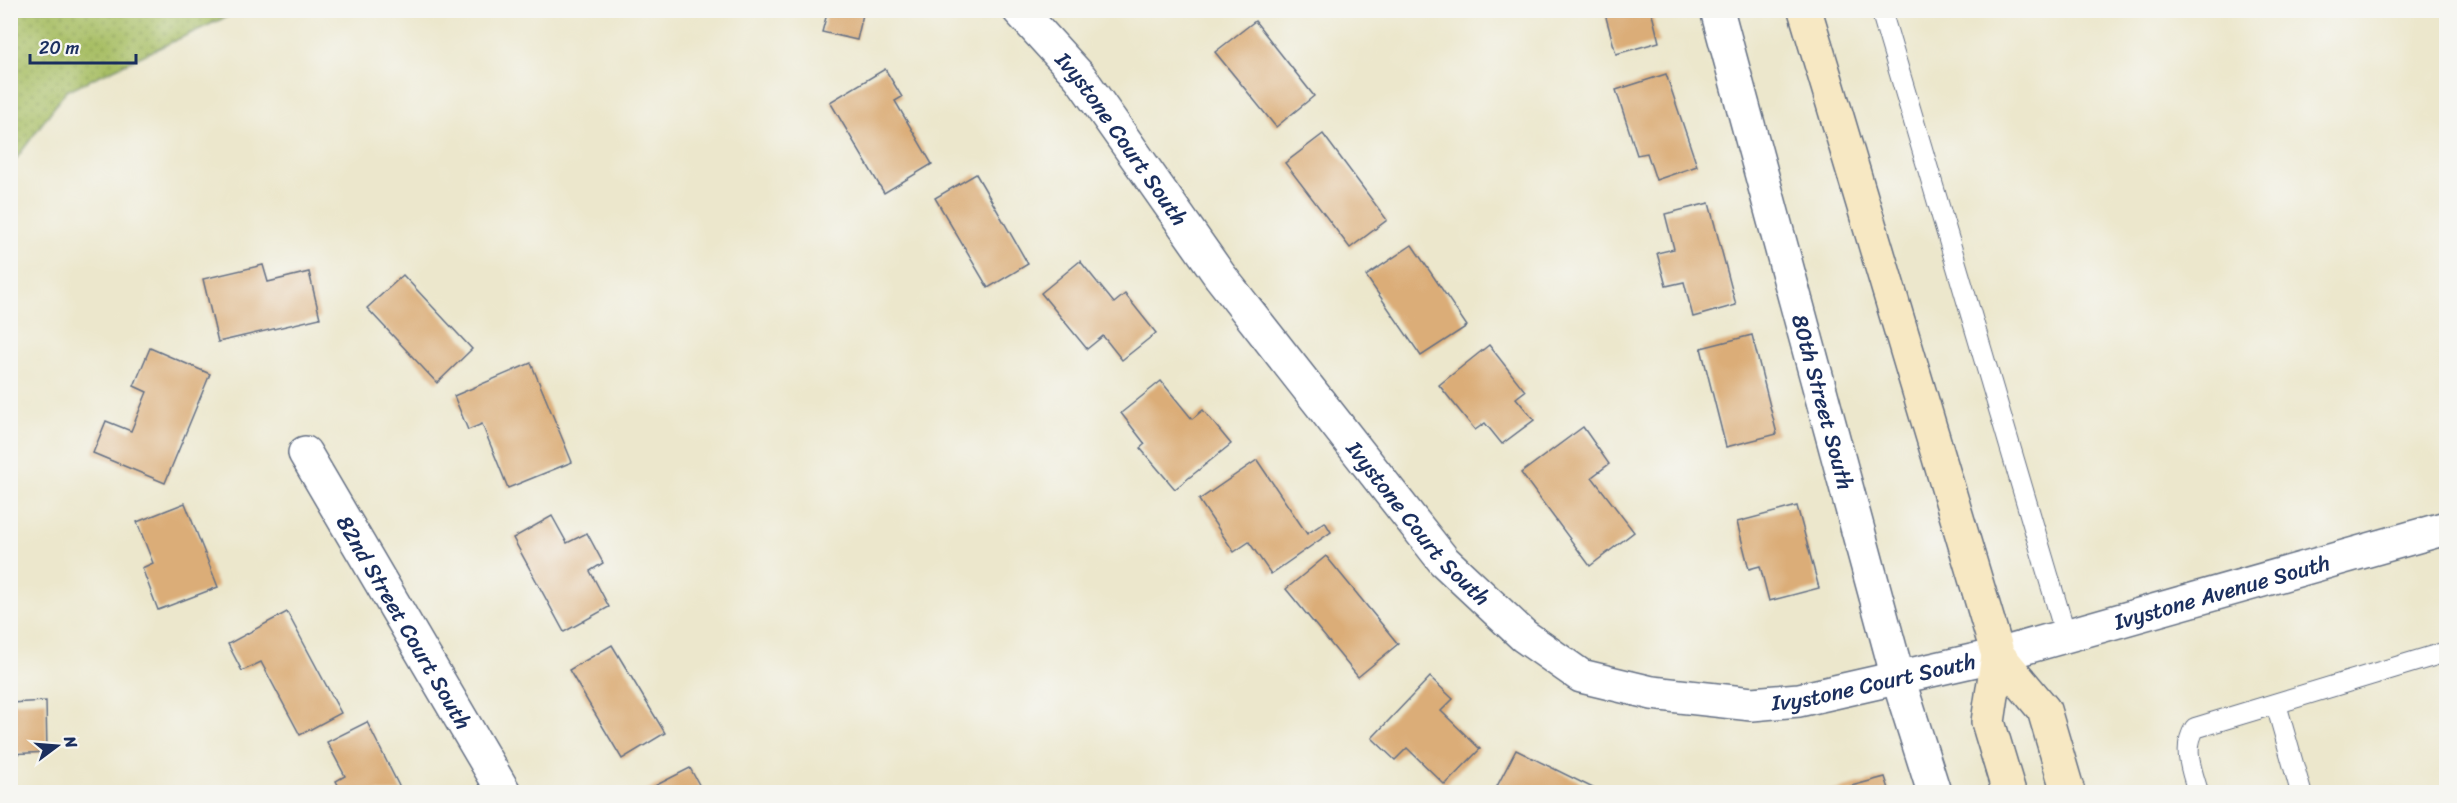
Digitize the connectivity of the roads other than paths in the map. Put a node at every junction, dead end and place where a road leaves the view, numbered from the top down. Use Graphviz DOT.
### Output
graph roads {
  1 [pos="1019,10"];
  2 [pos="1717,10"];
  3 [pos="1804,10"];
  4 [pos="1881,10"];
  5 [pos="305,453"];
  6 [pos="2446,528"];
  7 [pos="2066,636"];
  8 [pos="2446,652"];
  9 [pos="1998,655"];
  10 [pos="1898,678"];
  11 [pos="2276,704"];
  12 [pos="504,792"];
  13 [pos="1934,792"];
  14 [pos="2009,792"];
  15 [pos="2068,792"];
  16 [pos="2198,792"];
  17 [pos="2301,792"];
  1 -- 10 [label="street, Ivystone Court South"];
  2 -- 10 [label="street, 80th Street South"];
  3 -- 9 [label="main road"];
  4 -- 7 [label="lane"];
  5 -- 12 [label="street, 82nd Street Court South"];
  6 -- 7 [label="street, Ivystone Avenue South"];
  7 -- 9 [label="street, Ivystone Avenue South"];
  8 -- 11 [label="lane"];
  9 -- 10 [label="street, Ivystone Court South"];
  9 -- 14 [label="main road"];
  9 -- 15 [label="main road"];
  10 -- 13 [label="street, 80th Street South"];
  11 -- 16 [label="lane"];
  11 -- 17 [label="lane"];
}
